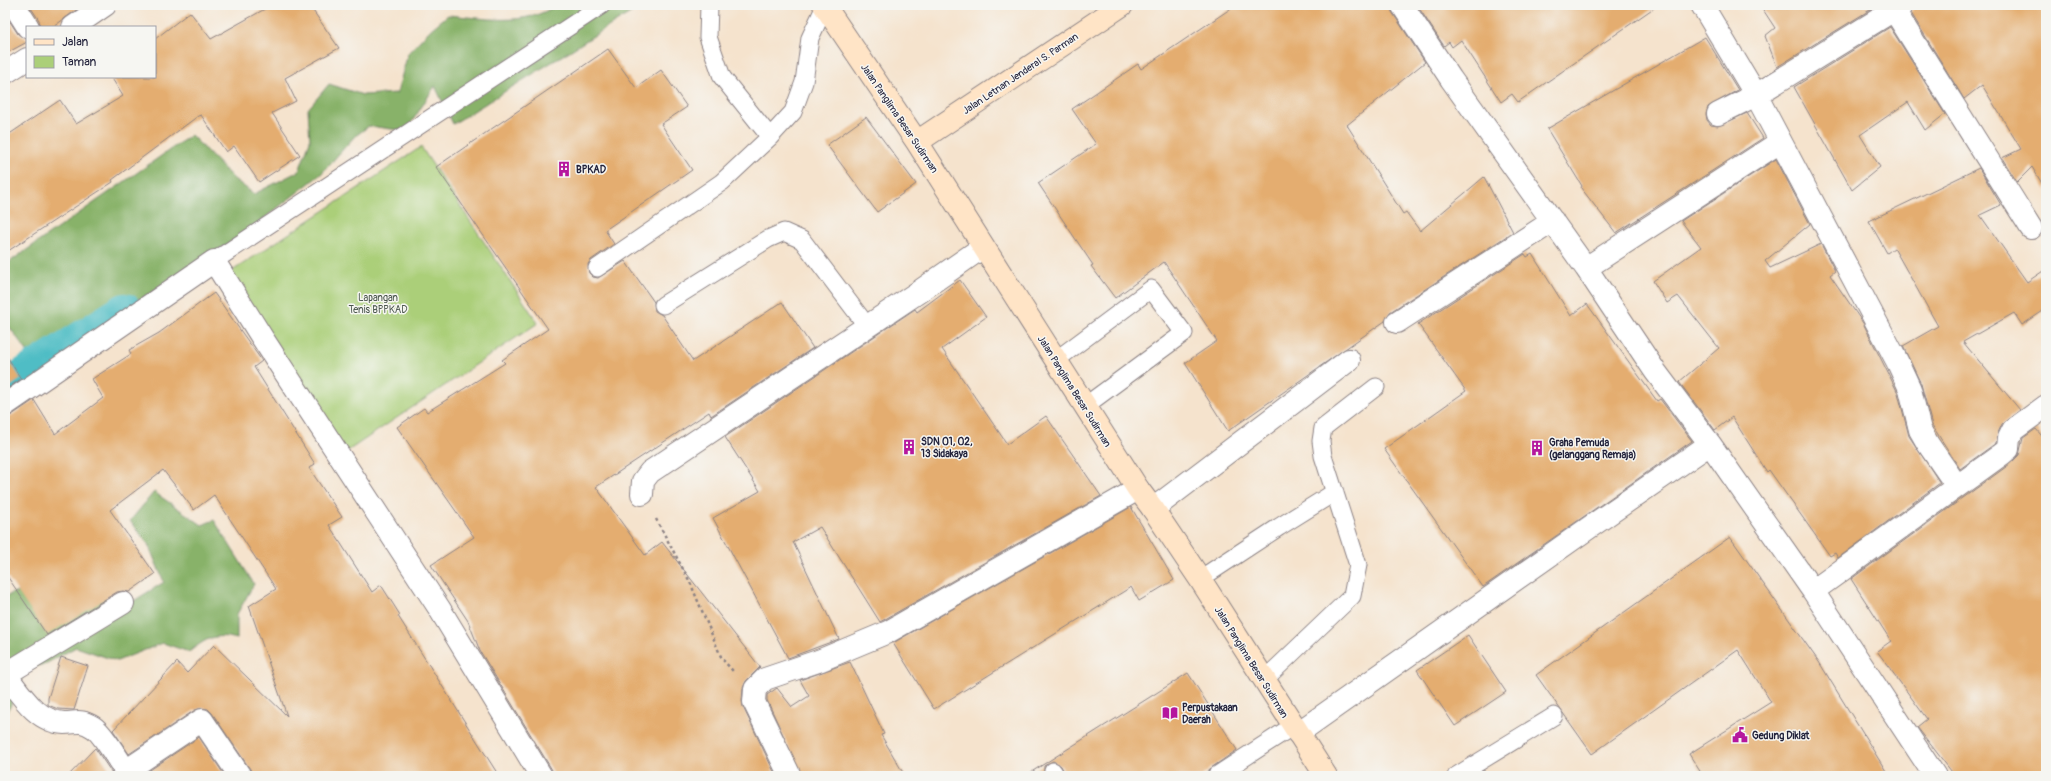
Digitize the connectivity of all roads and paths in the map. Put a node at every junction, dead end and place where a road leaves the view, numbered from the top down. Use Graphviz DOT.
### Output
graph roads {
  1 [pos="14,5"];
  2 [pos="105,5"];
  3 [pos="602,5"];
  4 [pos="709,5"];
  5 [pos="825,5"];
  6 [pos="1122,5"];
  7 [pos="1402,5"];
  8 [pos="1702,5"];
  9 [pos="1898,7"];
  10 [pos="27,26"];
  11 [pos="74,26"];
  12 [pos="26,60"];
  13 [pos="5,73"];
  14 [pos="1756,95"];
  15 [pos="1718,114"];
  16 [pos="770,137"];
  17 [pos="917,142"];
  18 [pos="1780,142"];
  19 [pos="1553,221"];
  20 [pos="2031,228"];
  21 [pos="983,247"];
  22 [pos="214,260"];
  23 [pos="597,268"];
  24 [pos="1586,268"];
  25 [pos="663,306"];
  26 [pos="1397,322"];
  27 [pos="867,326"];
  28 [pos="1056,360"];
  29 [pos="1349,360"];
  30 [pos="1376,387"];
  31 [pos="5,405"];
  32 [pos="1085,406"];
  33 [pos="2046,406"];
  34 [pos="1710,444"];
  35 [pos="1957,486"];
  36 [pos="1138,489"];
  37 [pos="1336,492"];
  38 [pos="642,494"];
  39 [pos="1153,509"];
  40 [pos="1200,579"];
  41 [pos="1813,591"];
  42 [pos="123,603"];
  43 [pos="5,674"];
  44 [pos="1264,680"];
  45 [pos="755,689"];
  46 [pos="1554,716"];
  47 [pos="1296,730"];
  48 [pos="127,774"];
  49 [pos="240,776"];
  50 [pos="541,776"];
  51 [pos="790,776"];
  52 [pos="1216,776"];
  53 [pos="1326,776"];
  54 [pos="1456,776"];
  55 [pos="1935,776"];
  1 -- 10 [label="street"];
  2 -- 11 [label="street"];
  3 -- 22 [label="lane"];
  4 -- 16 [label="lane"];
  5 -- 16 [label="lane"];
  5 -- 17 [label="main road, Jalan Panglima Besar Sudirman"];
  6 -- 17 [label="main road, Jalan Letnan Jenderal S. Parman"];
  7 -- 19 [label="street"];
  8 -- 14 [label="street"];
  9 -- 14 [label="street"];
  9 -- 20 [label="street"];
  12 -- 13 [label="street"];
  14 -- 15 [label="street"];
  14 -- 18 [label="street"];
  16 -- 23 [label="lane"];
  17 -- 21 [label="main road, Jalan Panglima Besar Sudirman"];
  18 -- 24 [label="street"];
  18 -- 35 [label="street"];
  19 -- 24 [label="street"];
  19 -- 26 [label="street"];
  21 -- 27 [label="street"];
  21 -- 28 [label="main road, Jalan Panglima Besar Sudirman"];
  22 -- 31 [label="street"];
  22 -- 50 [label="street"];
  24 -- 34 [label="street"];
  25 -- 27 [label="lane"];
  27 -- 38 [label="street"];
  28 -- 32 [label="main road, Jalan Panglima Besar Sudirman"];
  28 -- 32 [label="lane"];
  29 -- 39 [label="street"];
  30 -- 37 [label="lane"];
  32 -- 36 [label="main road, Jalan Panglima Besar Sudirman"];
  33 -- 35 [label="street"];
  34 -- 41 [label="street"];
  34 -- 47 [label="street"];
  35 -- 41 [label="street"];
  36 -- 39 [label="main road, Jalan Panglima Besar Sudirman"];
  36 -- 45 [label="street"];
  37 -- 40 [label="lane"];
  37 -- 44 [label="lane"];
  38 -- 45 [label="path"];
  39 -- 40 [label="main road, Jalan Panglima Besar Sudirman"];
  40 -- 44 [label="main road, Jalan Panglima Besar Sudirman"];
  41 -- 55 [label="street"];
  42 -- 43 [label="street"];
  43 -- 48 [label="street"];
  44 -- 47 [label="main road, Jalan Panglima Besar Sudirman"];
  45 -- 51 [label="street"];
  46 -- 54 [label="lane"];
  47 -- 52 [label="lane"];
  47 -- 53 [label="main road, Jalan Panglima Besar Sudirman"];
  48 -- 49 [label="street"];
}
